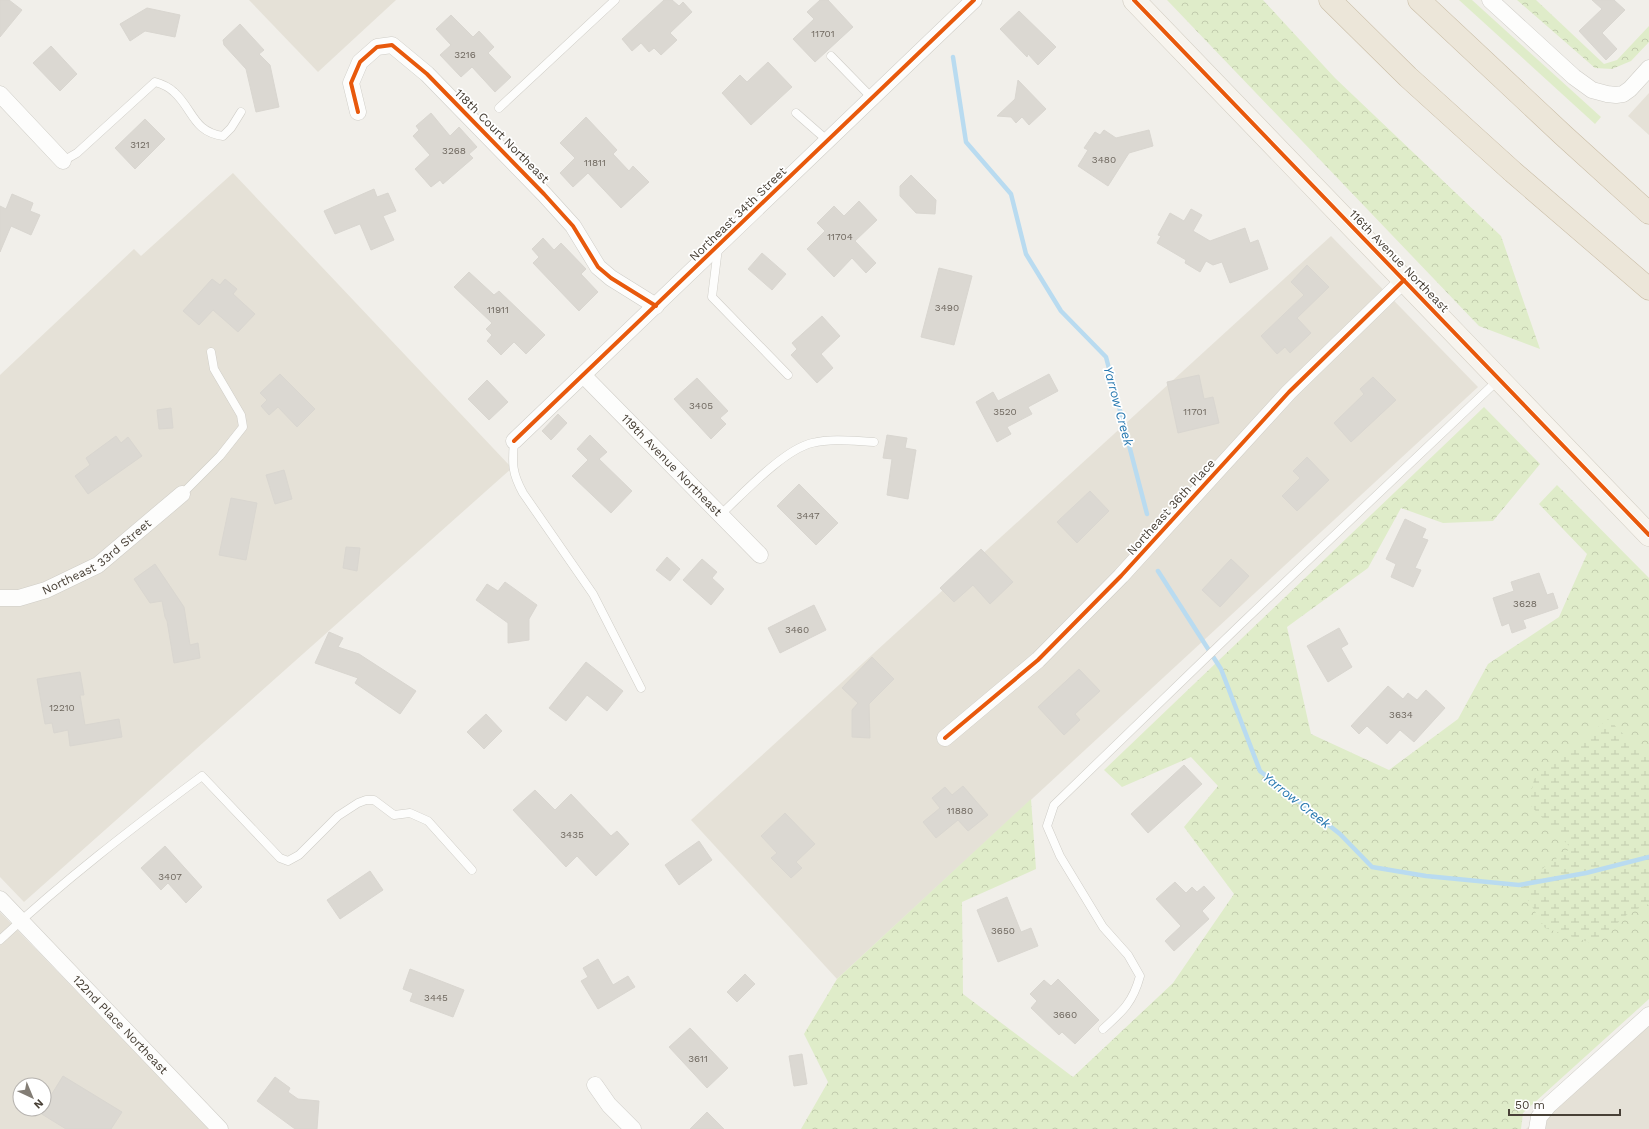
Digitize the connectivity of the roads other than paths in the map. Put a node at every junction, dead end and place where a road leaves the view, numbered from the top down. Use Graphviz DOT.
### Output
graph roads {
  1 [pos="615,0"];
  2 [pos="974,0"];
  3 [pos="1134,0"];
  4 [pos="1330,0"];
  5 [pos="1419,0"];
  6 [pos="1490,0"];
  7 [pos="831,56"];
  8 [pos="1649,68"];
  9 [pos="0,94"];
  10 [pos="872,98"];
  11 [pos="499,108"];
  12 [pos="241,112"];
  13 [pos="358,112"];
  14 [pos="796,113"];
  15 [pos="828,141"];
  16 [pos="62,161"];
  17 [pos="1649,213"];
  18 [pos="718,247"];
  19 [pos="1404,280"];
  20 [pos="1649,289"];
  21 [pos="656,306"];
  22 [pos="211,352"];
  23 [pos="788,375"];
  24 [pos="584,376"];
  25 [pos="1499,379"];
  26 [pos="514,441"];
  27 [pos="874,442"];
  28 [pos="182,494"];
  29 [pos="720,515"];
  30 [pos="1649,535"];
  31 [pos="760,555"];
  32 [pos="0,598"];
  33 [pos="641,688"];
  34 [pos="945,738"];
  35 [pos="472,870"];
  36 [pos="0,899"];
  37 [pos="21,921"];
  38 [pos="0,940"];
  39 [pos="1649,1015"];
  40 [pos="1103,1029"];
  41 [pos="595,1085"];
  42 [pos="214,1127"];
  43 [pos="633,1129"];
  44 [pos="1537,1129"];
  1 -- 11 [label="lane"];
  2 -- 10 [label="street, Northeast 34th Street"];
  3 -- 19 [label="street, 116th Avenue Northeast"];
  4 -- 20 [label="highway"];
  5 -- 17 [label="highway"];
  6 -- 8 [label="street"];
  7 -- 10 [label="lane"];
  9 -- 16 [label="street"];
  10 -- 15 [label="street, Northeast 34th Street"];
  12 -- 16 [label="lane"];
  13 -- 21 [label="street, 118th Court Northeast"];
  14 -- 15 [label="lane"];
  15 -- 18 [label="street, Northeast 34th Street"];
  18 -- 21 [label="street, Northeast 34th Street"];
  18 -- 23 [label="lane"];
  19 -- 25 [label="street, 116th Avenue Northeast"];
  19 -- 34 [label="street, Northeast 36th Place"];
  21 -- 24 [label="street, Northeast 34th Street"];
  22 -- 28 [label="lane"];
  24 -- 26 [label="street, Northeast 34th Street"];
  24 -- 29 [label="street, 119th Avenue Northeast"];
  25 -- 30 [label="street, 116th Avenue Northeast"];
  25 -- 40 [label="lane"];
  26 -- 33 [label="lane"];
  27 -- 29 [label="lane"];
  28 -- 32 [label="street, Northeast 33rd Street"];
  29 -- 31 [label="street, 119th Avenue Northeast"];
  35 -- 37 [label="lane"];
  36 -- 37 [label="street, 122nd Place Northeast"];
  37 -- 38 [label="lane"];
  37 -- 42 [label="street, 122nd Place Northeast"];
  39 -- 44 [label="street"];
  41 -- 43 [label="street"];
}
